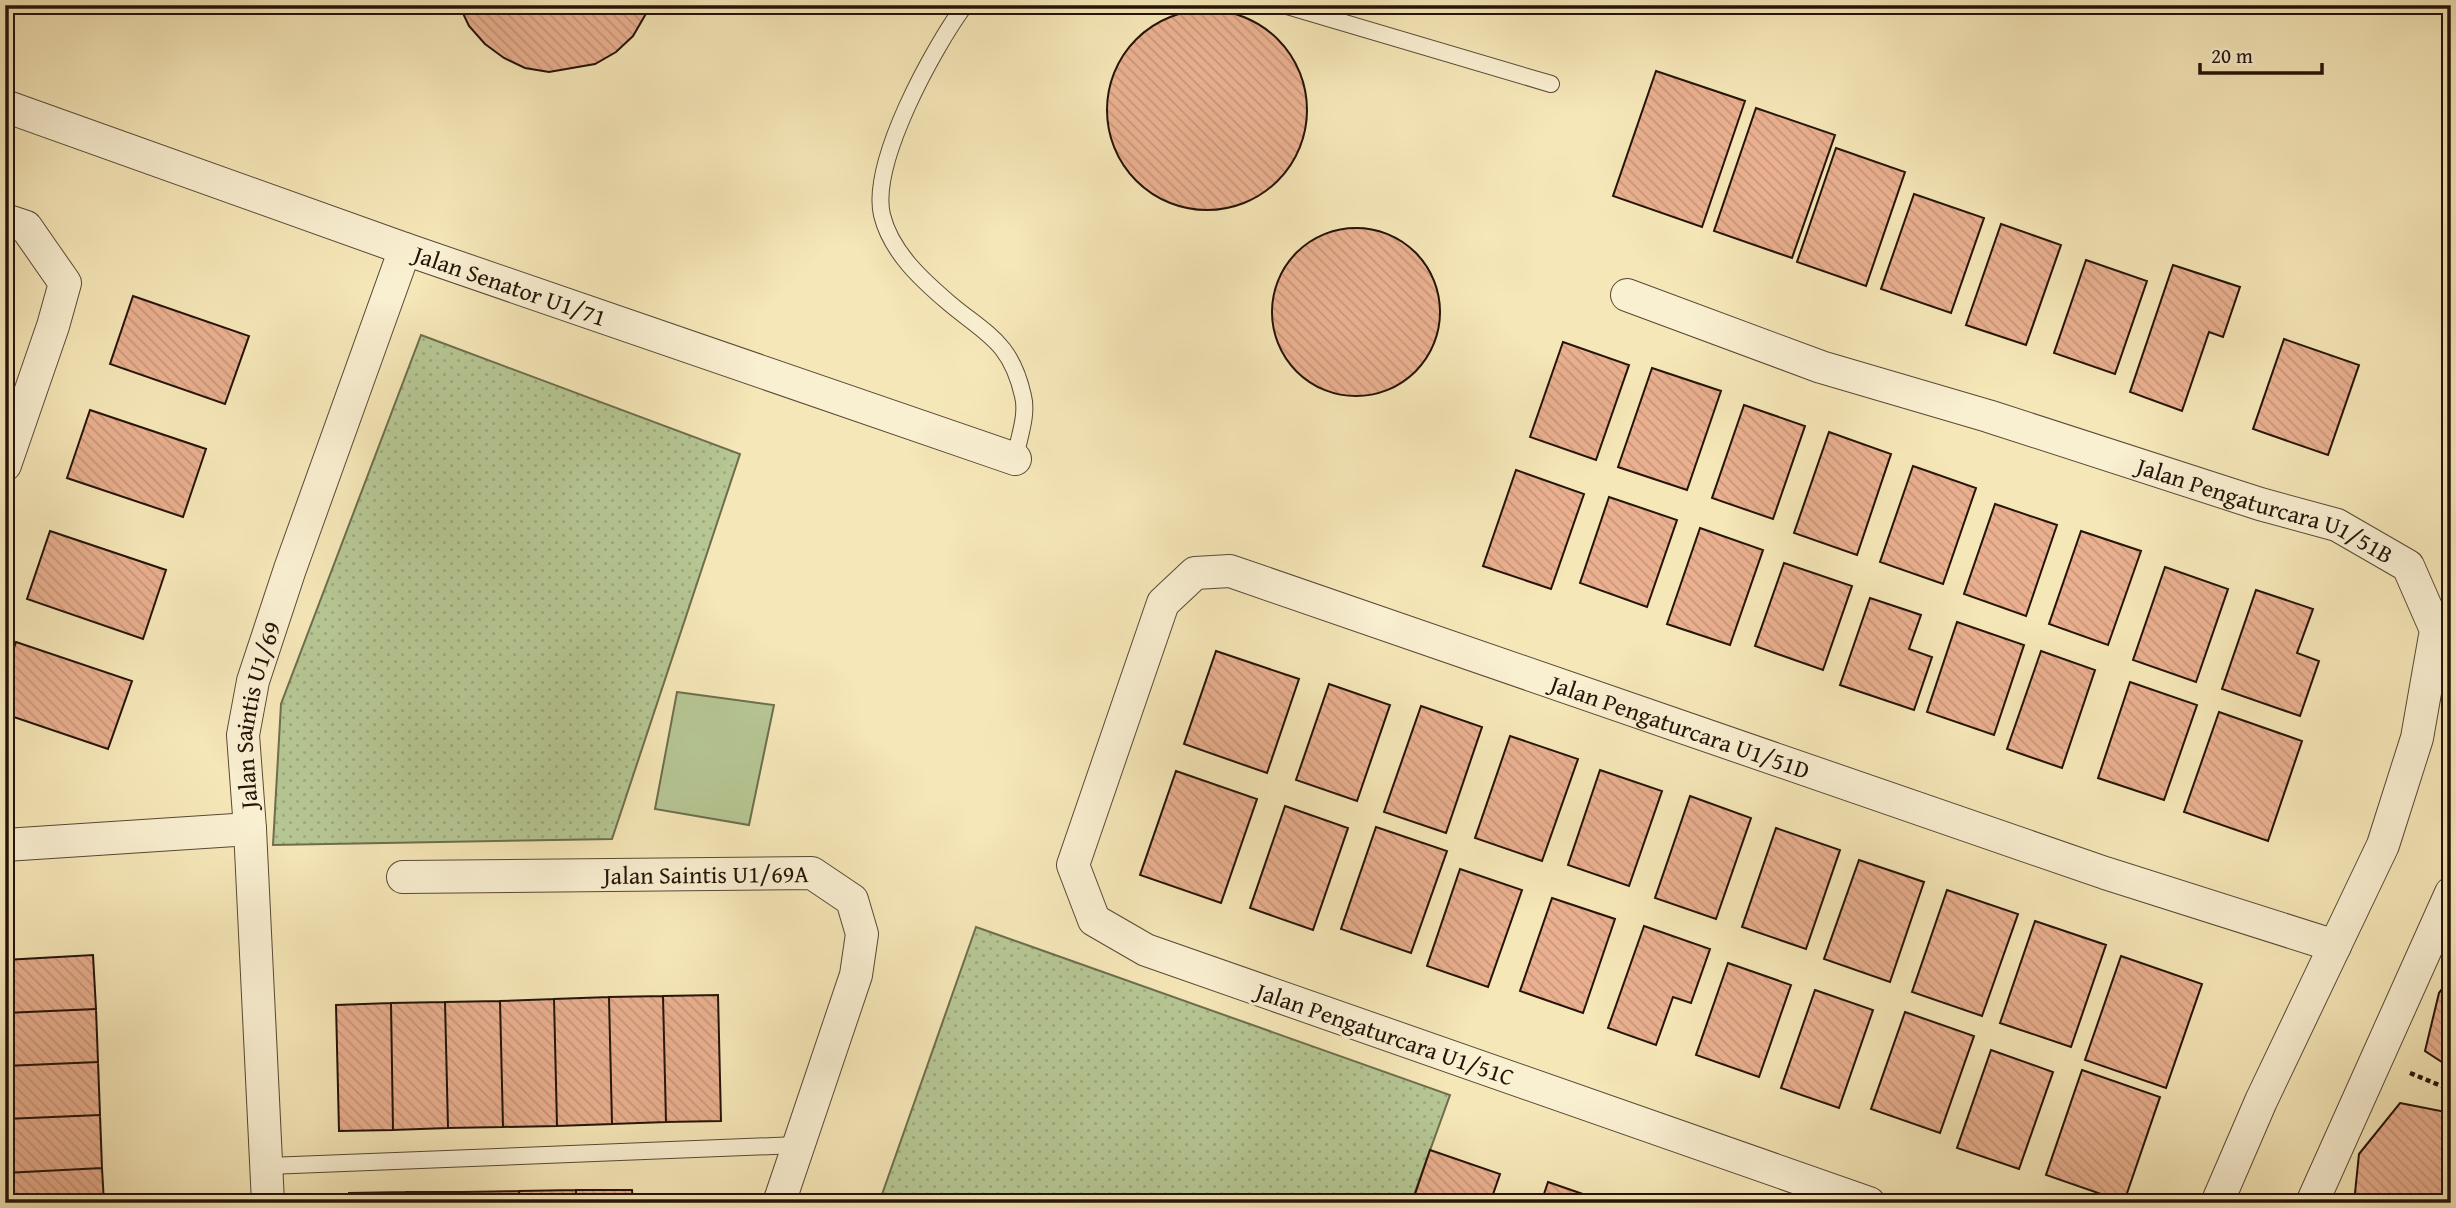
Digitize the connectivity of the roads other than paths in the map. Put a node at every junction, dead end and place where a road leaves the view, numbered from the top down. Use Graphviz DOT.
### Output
graph roads {
  1 [pos="965,5"];
  2 [pos="1284,5"];
  3 [pos="1552,84"];
  4 [pos="5,106"];
  5 [pos="5,220"];
  6 [pos="405,249"];
  7 [pos="1627,295"];
  8 [pos="1015,459"];
  9 [pos="5,465"];
  10 [pos="1119,731"];
  11 [pos="250,829"];
  12 [pos="5,845"];
  13 [pos="403,877"];
  14 [pos="2451,893"];
  15 [pos="2335,946"];
  16 [pos="797,1145"];
  17 [pos="268,1166"];
  18 [pos="268,1203"];
  19 [pos="779,1203"];
  20 [pos="1870,1203"];
  21 [pos="2217,1203"];
  22 [pos="2312,1203"];
  1 -- 8 [label="lane"];
  2 -- 3 [label="lane"];
  4 -- 6 [label="street, Jalan Senator U1/71"];
  5 -- 9 [label="street"];
  6 -- 8 [label="street, Jalan Senator U1/71"];
  6 -- 11 [label="street, Jalan Saintis U1/69"];
  7 -- 15 [label="street, Jalan Pengaturcara U1/51B"];
  10 -- 15 [label="street, Jalan Pengaturcara U1/51D"];
  10 -- 20 [label="street, Jalan Pengaturcara U1/51C"];
  11 -- 12 [label="street"];
  11 -- 17 [label="street, Jalan Saintis U1/69"];
  13 -- 16 [label="street, Jalan Saintis U1/69A"];
  14 -- 22 [label="street"];
  15 -- 21 [label="street, Jalan Pengaturcara U1/51B"];
  16 -- 17 [label="lane"];
  16 -- 19 [label="street, Jalan Saintis U1/69A"];
  17 -- 18 [label="street, Jalan Saintis U1/69"];
}
